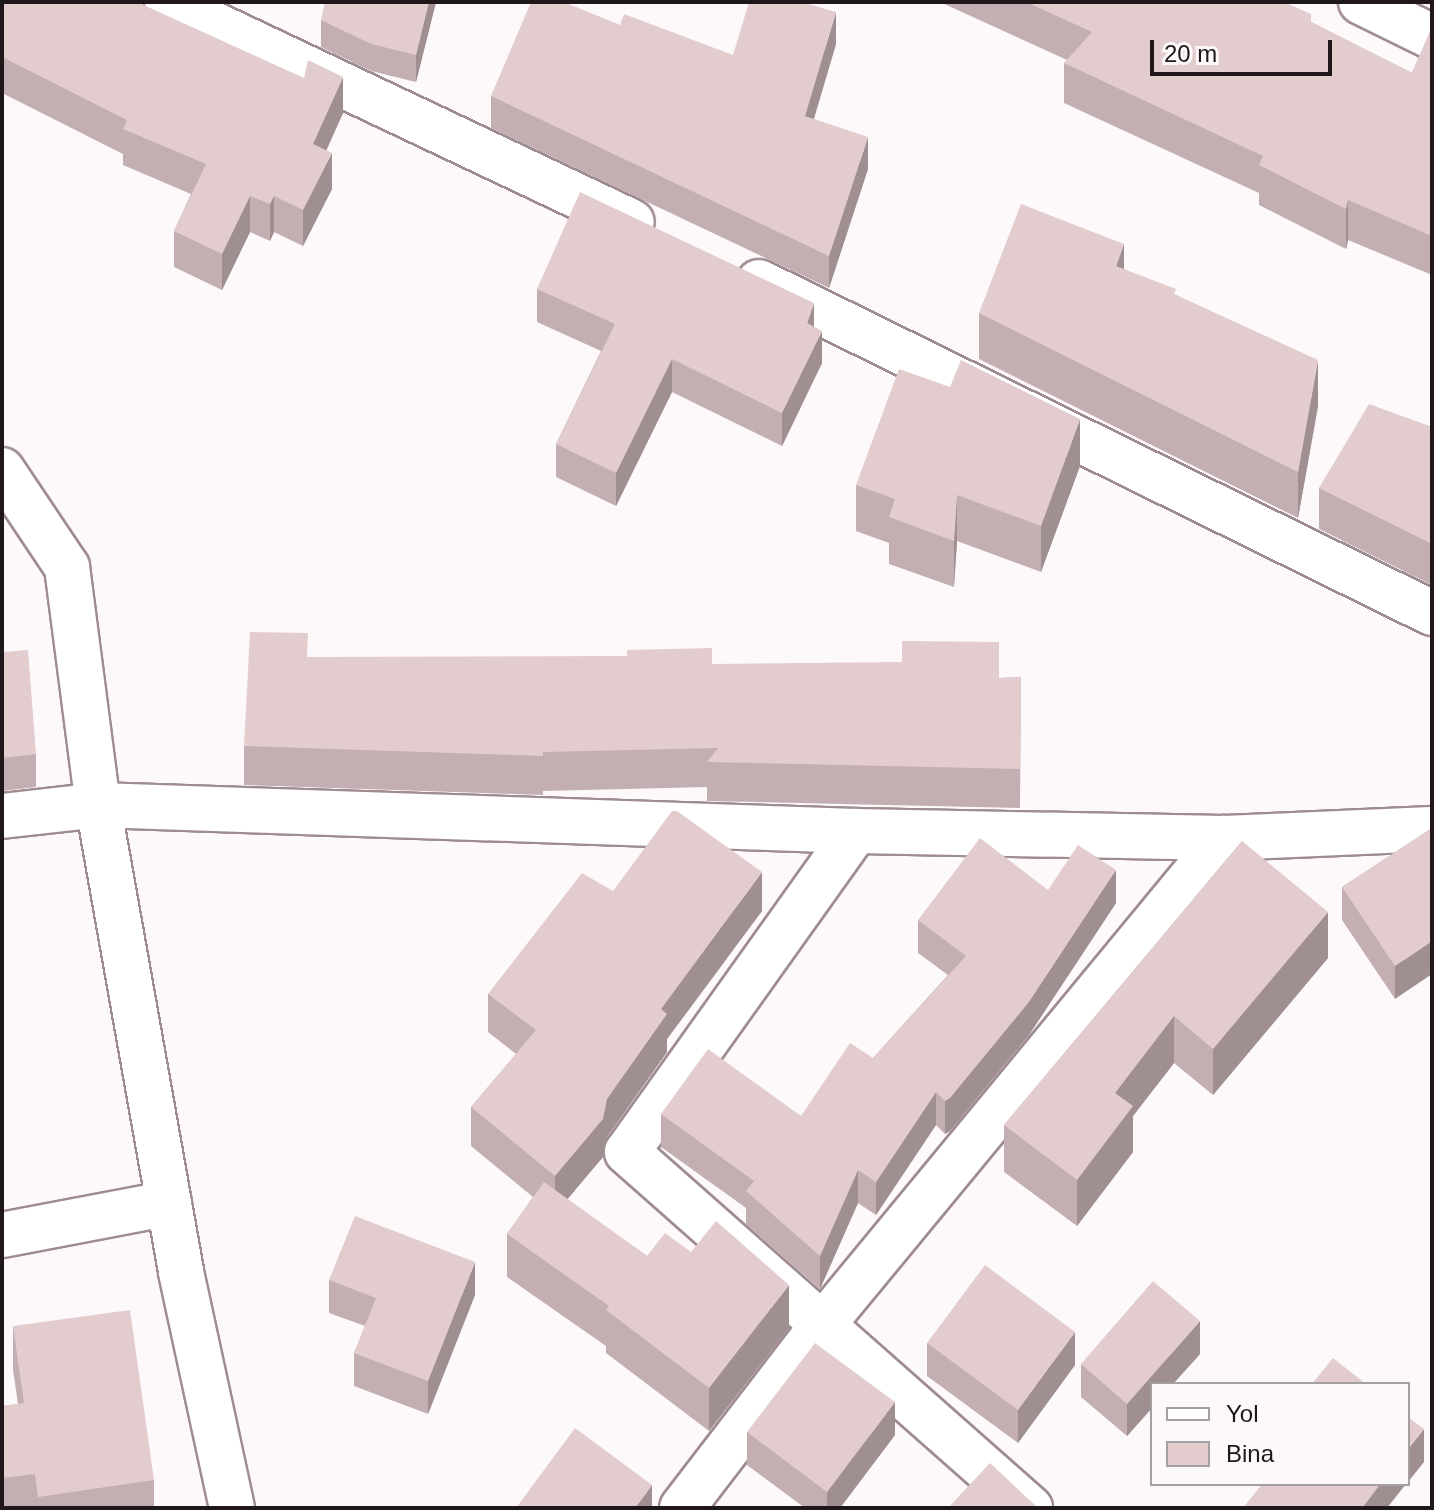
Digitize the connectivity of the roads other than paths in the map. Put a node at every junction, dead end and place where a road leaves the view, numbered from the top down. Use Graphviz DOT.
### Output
graph roads {
  1 [pos="167,2"];
  2 [pos="1361,2"];
  3 [pos="1432,37"];
  4 [pos="665,237"];
  5 [pos="721,264"];
  6 [pos="2,470"];
  7 [pos="1432,613"];
  8 [pos="98,805"];
  9 [pos="2,816"];
  10 [pos="1432,829"];
  11 [pos="856,831"];
  12 [pos="1224,838"];
  13 [pos="169,1203"];
  14 [pos="2,1235"];
  15 [pos="824,1323"];
  16 [pos="232,1508"];
  17 [pos="682,1508"];
  18 [pos="1030,1508"];
  1 -- 4 [label="street"];
  2 -- 3 [label="street"];
  5 -- 7 [label="street"];
  6 -- 8 [label="street"];
  8 -- 9 [label="street"];
  8 -- 11 [label="street"];
  8 -- 13 [label="street"];
  10 -- 12 [label="street"];
  11 -- 12 [label="street"];
  11 -- 15 [label="street"];
  12 -- 15 [label="street"];
  13 -- 14 [label="street"];
  13 -- 16 [label="street"];
  15 -- 17 [label="street"];
  15 -- 18 [label="street"];
}
